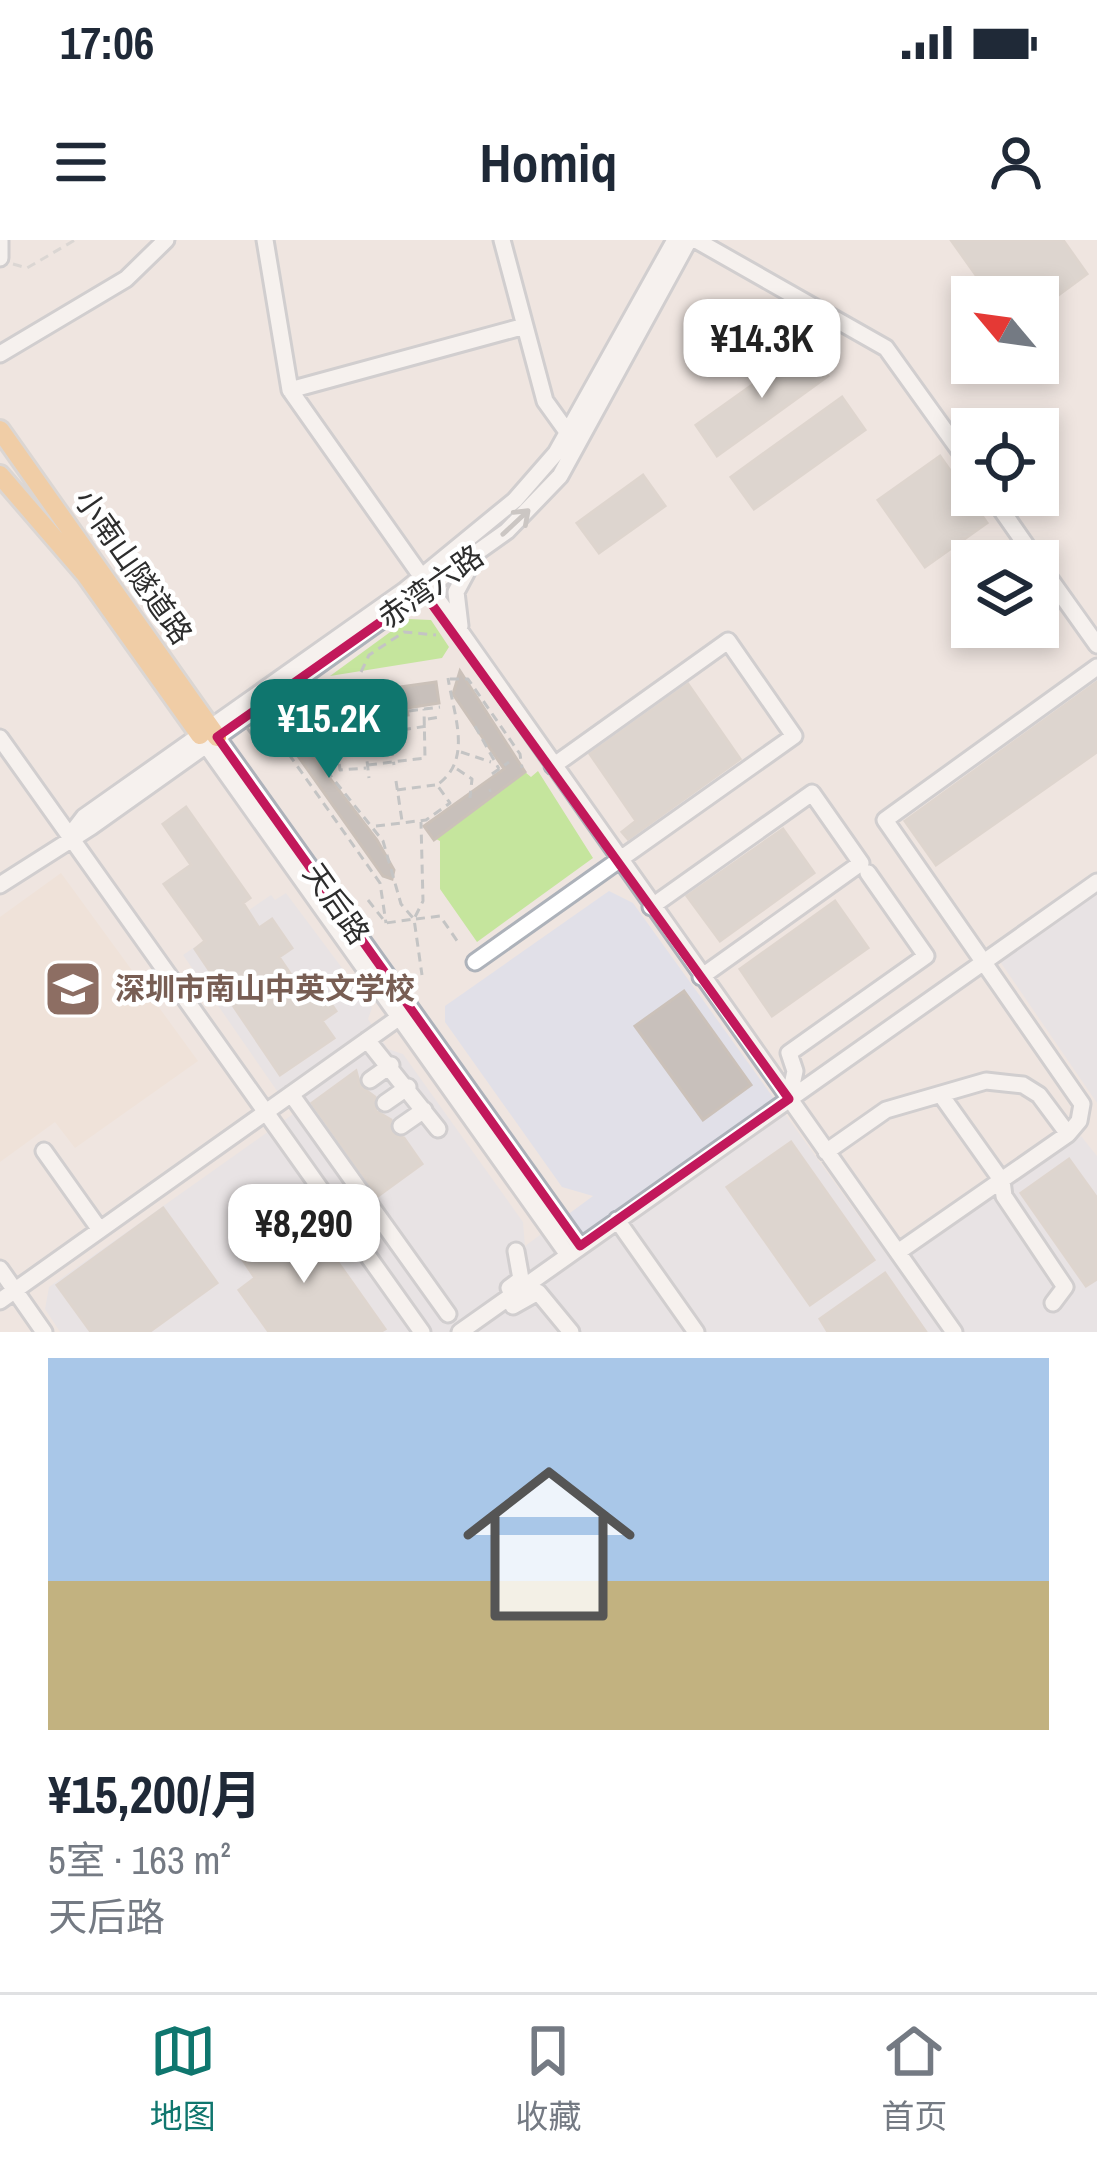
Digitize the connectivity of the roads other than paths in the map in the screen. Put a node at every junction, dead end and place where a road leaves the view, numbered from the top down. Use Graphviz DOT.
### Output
graph roads {
  1 [pos="166,240"];
  2 [pos="265,240"];
  3 [pos="502,240"];
  4 [pos="675,240"];
  5 [pos="693,240"];
  6 [pos="0,241"];
  7 [pos="0,259"];
  8 [pos="525,326"];
  9 [pos="0,354"];
  10 [pos="290,390"];
  11 [pos="0,430"];
  12 [pos="568,433"];
  13 [pos="951,439"];
  14 [pos="0,475"];
  15 [pos="477,557"];
  16 [pos="424,586"];
  17 [pos="1059,591"];
  18 [pos="463,634"];
  19 [pos="1097,645"];
  20 [pos="1097,667"];
  21 [pos="209,736"];
  22 [pos="0,738"];
  23 [pos="553,766"];
  24 [pos="70,836"];
  25 [pos="618,861"];
  26 [pos="868,873"];
  27 [pos="1097,882"];
  28 [pos="0,885"];
  29 [pos="651,907"];
  30 [pos="985,961"];
  31 [pos="475,962"];
  32 [pos="701,977"];
  33 [pos="405,1013"];
  34 [pos="367,1040"];
  35 [pos="391,1065"];
  36 [pos="370,1080"];
  37 [pos="408,1087"];
  38 [pos="291,1094"];
  39 [pos="941,1095"];
  40 [pos="789,1099"];
  41 [pos="385,1102"];
  42 [pos="424,1110"];
  43 [pos="265,1113"];
  44 [pos="401,1126"];
  45 [pos="438,1129"];
  46 [pos="1068,1133"];
  47 [pos="44,1151"];
  48 [pos="826,1152"];
  49 [pos="1002,1181"];
  50 [pos="617,1220"];
  51 [pos="100,1230"];
  52 [pos="516,1251"];
  53 [pos="574,1251"];
  54 [pos="898,1252"];
  55 [pos="0,1270"];
  56 [pos="7,1295"];
  57 [pos="1052,1303"];
  58 [pos="448,1323"];
  59 [pos="44,1332"];
  60 [pos="422,1332"];
  61 [pos="460,1332"];
  62 [pos="476,1332"];
  63 [pos="571,1332"];
  64 [pos="696,1332"];
  65 [pos="954,1332"];
  1 -- 9 [label="street"];
  2 -- 10 [label="street"];
  3 -- 8 [label="street"];
  4 -- 12 [label="street, 赤湾六路"];
  5 -- 13 [label="street"];
  15 -- 5 [label="street, 赤湾六路, one-way"];
  6 -- 7 [label="street"];
  8 -- 10 [label="street"];
  8 -- 12 [label="street"];
  10 -- 16 [label="street"];
  11 -- 21 [label="main road, 小南山隧道路"];
  12 -- 16 [label="street, 赤湾六路"];
  14 -- 21 [label="main road, 小南山隧道路"];
  15 -- 16 [label="street, 赤湾六路"];
  15 -- 18 [label="street"];
  16 -- 18 [label="street"];
  16 -- 21 [label="street, 赤湾六路"];
  16 -- 23 [label="street"];
  17 -- 19 [label="street"];
  18 -- 23 [label="street"];
  20 -- 30 [label="street"];
  21 -- 24 [label="street, 赤湾六路"];
  21 -- 33 [label="street, 天后路"];
  22 -- 24 [label="street"];
  23 -- 25 [label="street"];
  23 -- 25 [label="street"];
  24 -- 28 [label="street, 赤湾六路"];
  24 -- 43 [label="street"];
  25 -- 29 [label="street"];
  25 -- 31 [label="street"];
  26 -- 40 [label="street"];
  27 -- 30 [label="street"];
  29 -- 32 [label="street"];
  29 -- 32 [label="street"];
  30 -- 40 [label="street"];
  30 -- 46 [label="street"];
  32 -- 40 [label="street"];
  33 -- 34 [label="street"];
  33 -- 53 [label="street, 天后路"];
  34 -- 35 [label="street"];
  34 -- 38 [label="street"];
  35 -- 36 [label="street"];
  35 -- 37 [label="street"];
  37 -- 41 [label="street"];
  37 -- 42 [label="street"];
  38 -- 43 [label="street"];
  38 -- 58 [label="street"];
  39 -- 46 [label="street"];
  39 -- 48 [label="street"];
  39 -- 49 [label="street"];
  40 -- 48 [label="street"];
  40 -- 50 [label="street"];
  42 -- 44 [label="street"];
  42 -- 45 [label="street"];
  43 -- 51 [label="street"];
  43 -- 60 [label="street"];
  46 -- 49 [label="street"];
  47 -- 51 [label="street"];
  48 -- 54 [label="street"];
  49 -- 54 [label="street"];
  49 -- 57 [label="street"];
  50 -- 53 [label="street"];
  50 -- 64 [label="street"];
  51 -- 56 [label="street"];
  52 -- 58 [label="street"];
  53 -- 61 [label="street"];
  54 -- 65 [label="street"];
  55 -- 56 [label="street"];
  56 -- 59 [label="street"];
  62 -- 63 [label="street"];
}
